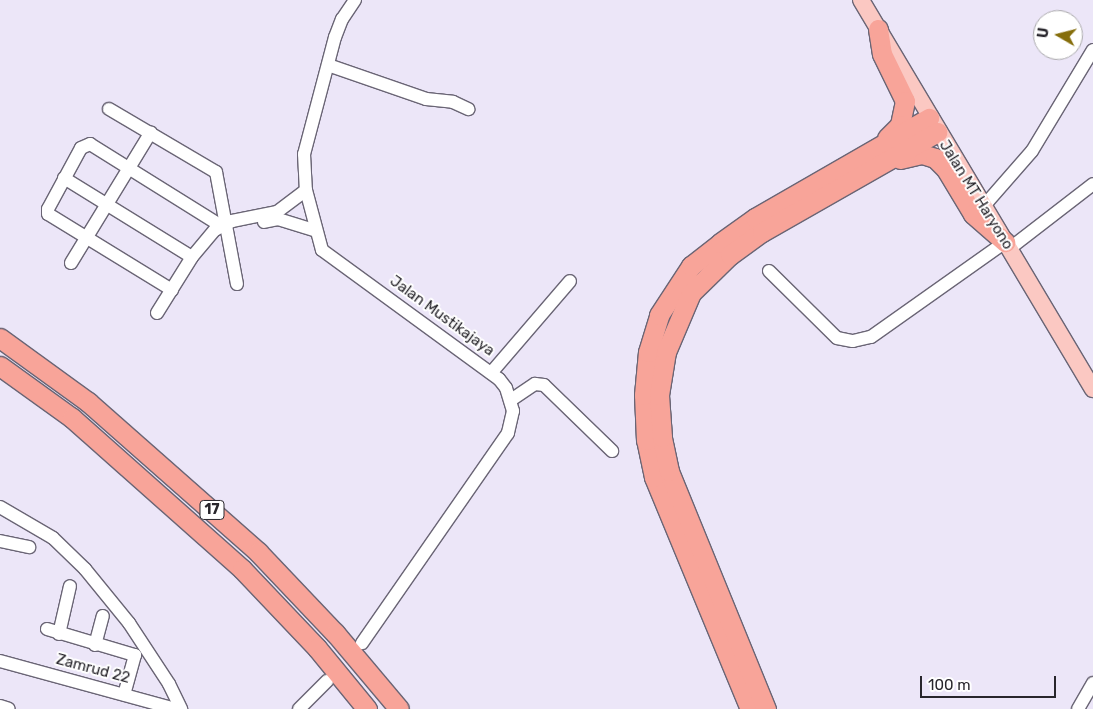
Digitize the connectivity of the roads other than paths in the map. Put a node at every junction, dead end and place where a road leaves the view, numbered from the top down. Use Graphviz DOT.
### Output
graph roads {
  1 [pos="861,0"];
  2 [pos="350,2"];
  3 [pos="878,29"];
  4 [pos="1093,50"];
  5 [pos="328,65"];
  6 [pos="110,108"];
  7 [pos="468,109"];
  8 [pos="933,125"];
  9 [pos="151,132"];
  10 [pos="879,157"];
  11 [pos="130,169"];
  12 [pos="64,178"];
  13 [pos="1093,184"];
  14 [pos="306,190"];
  15 [pos="108,204"];
  16 [pos="983,207"];
  17 [pos="226,226"];
  18 [pos="314,230"];
  19 [pos="86,240"];
  20 [pos="1007,246"];
  21 [pos="192,257"];
  22 [pos="71,263"];
  23 [pos="769,271"];
  24 [pos="698,272"];
  25 [pos="570,281"];
  26 [pos="237,284"];
  27 [pos="172,290"];
  28 [pos="157,313"];
  29 [pos="0,338"];
  30 [pos="0,366"];
  31 [pos="492,373"];
  32 [pos="1093,389"];
  33 [pos="511,400"];
  34 [pos="612,451"];
  35 [pos="0,507"];
  36 [pos="0,541"];
  37 [pos="28,548"];
  38 [pos="70,586"];
  39 [pos="103,616"];
  40 [pos="362,643"];
  41 [pos="95,645"];
  42 [pos="0,661"];
  43 [pos="327,681"];
  44 [pos="1093,683"];
  45 [pos="124,695"];
  46 [pos="0,706"];
  47 [pos="9,709"];
  48 [pos="176,709"];
  49 [pos="181,709"];
  50 [pos="299,709"];
  51 [pos="367,709"];
  52 [pos="400,709"];
  53 [pos="750,709"];
  54 [pos="766,709"];
  55 [pos="1078,709"];
  1 -- 3 [label="main road, Jalan MT Haryono"];
  2 -- 5 [label="street, Jalan Mustikajaya"];
  3 -- 8 [label="main road, Jalan MT Haryono"];
  3 -- 10 [label="highway"];
  4 -- 16 [label="street"];
  5 -- 7 [label="street"];
  5 -- 14 [label="street, Jalan Mustikajaya"];
  6 -- 9 [label="street"];
  8 -- 10 [label="highway"];
  8 -- 16 [label="main road, Jalan MT Haryono"];
  9 -- 11 [label="street"];
  9 -- 17 [label="street"];
  10 -- 20 [label="highway"];
  10 -- 24 [label="highway"];
  11 -- 12 [label="street"];
  11 -- 15 [label="street"];
  11 -- 17 [label="street"];
  12 -- 15 [label="street"];
  12 -- 19 [label="street"];
  13 -- 20 [label="street"];
  14 -- 17 [label="street"];
  14 -- 18 [label="street, Jalan Mustikajaya"];
  15 -- 19 [label="street"];
  15 -- 21 [label="street"];
  16 -- 20 [label="main road, Jalan MT Haryono"];
  17 -- 18 [label="street"];
  17 -- 21 [label="street"];
  17 -- 26 [label="street"];
  18 -- 31 [label="street, Jalan Mustikajaya"];
  19 -- 22 [label="street"];
  19 -- 27 [label="street"];
  20 -- 23 [label="street"];
  20 -- 32 [label="main road, Jalan MT Haryono"];
  21 -- 27 [label="street"];
  24 -- 53 [label="highway"];
  24 -- 54 [label="highway"];
  25 -- 31 [label="street"];
  27 -- 28 [label="street"];
  29 -- 52 [label="highway, 17"];
  30 -- 51 [label="highway, 17"];
  31 -- 33 [label="street, Jalan Mustikajaya"];
  33 -- 34 [label="street"];
  33 -- 40 [label="street"];
  35 -- 49 [label="street"];
  36 -- 37 [label="street"];
  38 -- 41 [label="street"];
  39 -- 41 [label="street"];
  41 -- 45 [label="street"];
  42 -- 45 [label="street, Zamrud 22"];
  43 -- 50 [label="street"];
  44 -- 55 [label="street"];
  45 -- 48 [label="street, Zamrud 22"];
  46 -- 47 [label="street"];
}
